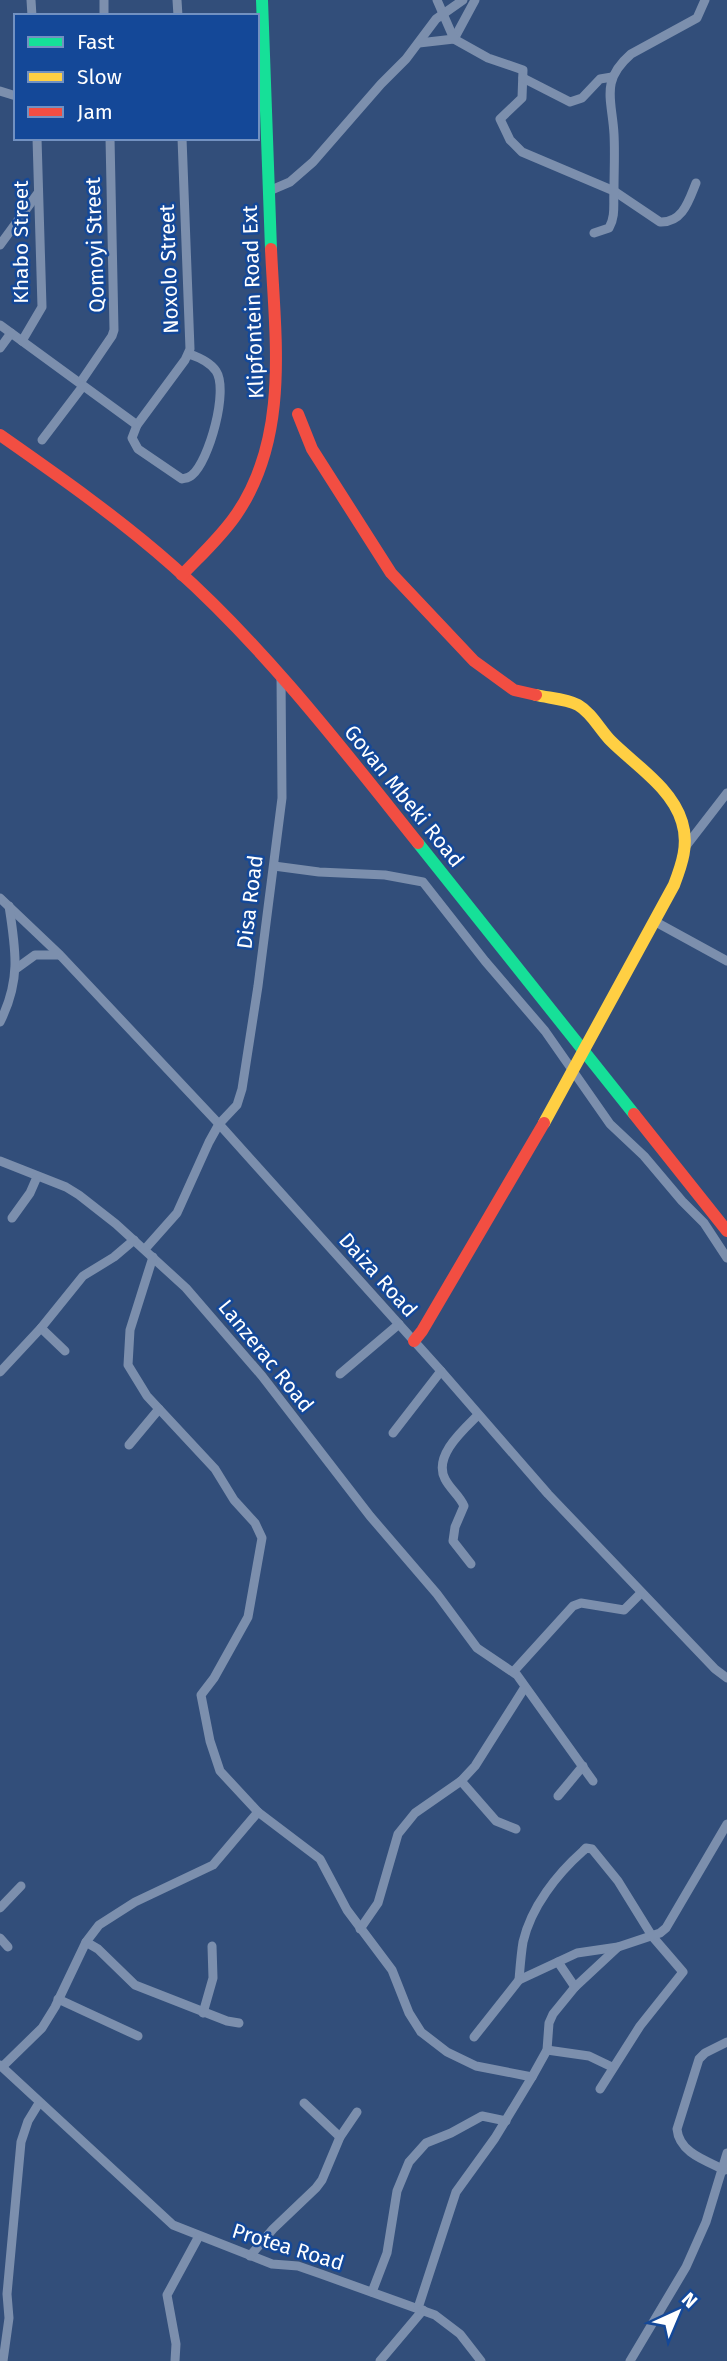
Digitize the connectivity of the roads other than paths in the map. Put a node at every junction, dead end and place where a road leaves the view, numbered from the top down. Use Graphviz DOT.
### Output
graph roads {
  1 [pos="262,0"];
  2 [pos="437,0"];
  3 [pos="463,0"];
  4 [pos="475,0"];
  5 [pos="705,0"];
  6 [pos="443,13"];
  7 [pos="454,39"];
  8 [pos="419,43"];
  9 [pos="523,78"];
  10 [pos="612,78"];
  11 [pos="262,113"];
  12 [pos="37,140"];
  13 [pos="110,140"];
  14 [pos="182,140"];
  15 [pos="696,183"];
  16 [pos="269,191"];
  17 [pos="614,191"];
  18 [pos="38,193"];
  19 [pos="594,233"];
  20 [pos="0,245"];
  21 [pos="0,325"];
  22 [pos="11,333"];
  23 [pos="22,341"];
  24 [pos="0,348"];
  25 [pos="189,354"];
  26 [pos="81,384"];
  27 [pos="298,414"];
  28 [pos="137,425"];
  29 [pos="0,435"];
  30 [pos="42,440"];
  31 [pos="182,576"];
  32 [pos="281,677"];
  33 [pos="727,793"];
  34 [pos="687,846"];
  35 [pos="274,866"];
  36 [pos="0,898"];
  37 [pos="8,904"];
  38 [pos="654,921"];
  39 [pos="60,955"];
  40 [pos="727,961"];
  41 [pos="17,968"];
  42 [pos="0,1023"];
  43 [pos="584,1050"];
  44 [pos="573,1072"];
  45 [pos="219,1124"];
  46 [pos="0,1161"];
  47 [pos="37,1177"];
  48 [pos="12,1218"];
  49 [pos="727,1231"];
  50 [pos="134,1240"];
  51 [pos="149,1253"];
  52 [pos="727,1258"];
  53 [pos="399,1324"];
  54 [pos="41,1328"];
  55 [pos="414,1341"];
  56 [pos="65,1351"];
  57 [pos="0,1371"];
  58 [pos="441,1371"];
  59 [pos="340,1374"];
  60 [pos="159,1409"];
  61 [pos="478,1415"];
  62 [pos="393,1433"];
  63 [pos="129,1445"];
  64 [pos="471,1564"];
  65 [pos="640,1594"];
  66 [pos="514,1671"];
  67 [pos="727,1678"];
  68 [pos="525,1687"];
  69 [pos="583,1766"];
  70 [pos="461,1781"];
  71 [pos="593,1781"];
  72 [pos="558,1796"];
  73 [pos="258,1812"];
  74 [pos="727,1824"];
  75 [pos="516,1829"];
  76 [pos="21,1886"];
  77 [pos="0,1908"];
  78 [pos="360,1929"];
  79 [pos="652,1936"];
  80 [pos="0,1938"];
  81 [pos="86,1942"];
  82 [pos="212,1946"];
  83 [pos="8,1947"];
  84 [pos="618,1947"];
  85 [pos="558,1962"];
  86 [pos="519,1980"];
  87 [pos="575,1987"];
  88 [pos="58,1999"];
  89 [pos="203,2012"];
  90 [pos="239,2023"];
  91 [pos="138,2036"];
  92 [pos="474,2037"];
  93 [pos="727,2042"];
  94 [pos="547,2050"];
  95 [pos="1,2066"];
  96 [pos="612,2067"];
  97 [pos="532,2077"];
  98 [pos="600,2089"];
  99 [pos="39,2103"];
  100 [pos="304,2104"];
  101 [pos="356,2112"];
  102 [pos="506,2122"];
  103 [pos="340,2137"];
  104 [pos="727,2153"];
  105 [pos="725,2169"];
  106 [pos="199,2236"];
  107 [pos="250,2256"];
  108 [pos="372,2292"];
  109 [pos="420,2309"];
  110 [pos="3,2361"];
  111 [pos="176,2361"];
  112 [pos="380,2361"];
  113 [pos="481,2361"];
  114 [pos="630,2361"];
  1 -- 11 [label="street, Klipfontein Road Ext"];
  2 -- 6 [label="street"];
  3 -- 6 [label="street"];
  4 -- 7 [label="street"];
  5 -- 10 [label="street"];
  6 -- 7 [label="street"];
  6 -- 8 [label="street"];
  7 -- 8 [label="street"];
  7 -- 9 [label="street"];
  8 -- 16 [label="street"];
  9 -- 10 [label="street"];
  9 -- 17 [label="street"];
  10 -- 17 [label="street"];
  11 -- 16 [label="street, Klipfontein Road Ext"];
  12 -- 18 [label="street, Khabo Street"];
  13 -- 26 [label="street, Qomoyi Street"];
  14 -- 25 [label="street, Noxolo Street"];
  15 -- 17 [label="street"];
  16 -- 31 [label="street, Klipfontein Road Ext"];
  17 -- 19 [label="street"];
  18 -- 20 [label="street"];
  18 -- 23 [label="street, Khabo Street"];
  21 -- 22 [label="street"];
  22 -- 23 [label="street"];
  22 -- 24 [label="street"];
  23 -- 26 [label="street"];
  25 -- 28 [label="street, Noxolo Street"];
  25 -- 28 [label="street"];
  26 -- 28 [label="street"];
  26 -- 30 [label="street, Qomoyi Street"];
  27 -- 34 [label="street"];
  29 -- 31 [label="street, Govan Mbeki Road"];
  31 -- 32 [label="street, Govan Mbeki Road"];
  32 -- 35 [label="street, Disa Road"];
  32 -- 43 [label="street, Govan Mbeki Road"];
  33 -- 34 [label="street"];
  34 -- 38 [label="street"];
  35 -- 44 [label="street"];
  35 -- 45 [label="street, Disa Road"];
  36 -- 37 [label="street, Daiza Road"];
  37 -- 39 [label="street, Daiza Road"];
  37 -- 41 [label="street"];
  38 -- 40 [label="street"];
  38 -- 43 [label="street"];
  39 -- 41 [label="street"];
  39 -- 45 [label="street, Daiza Road"];
  41 -- 42 [label="street"];
  43 -- 44 [label="street"];
  43 -- 49 [label="street, Govan Mbeki Road"];
  44 -- 52 [label="street"];
  44 -- 55 [label="street"];
  45 -- 51 [label="street, Disa Road"];
  45 -- 53 [label="street, Daiza Road"];
  46 -- 47 [label="street, Lanzerac Road"];
  47 -- 48 [label="street"];
  47 -- 50 [label="street, Lanzerac Road"];
  50 -- 51 [label="street, Lanzerac Road"];
  50 -- 54 [label="street"];
  51 -- 60 [label="street"];
  51 -- 66 [label="street, Lanzerac Road"];
  53 -- 55 [label="street, Daiza Road"];
  53 -- 59 [label="street"];
  54 -- 56 [label="street"];
  54 -- 57 [label="street"];
  55 -- 58 [label="street, Daiza Road"];
  58 -- 61 [label="street, Daiza Road"];
  58 -- 62 [label="street"];
  60 -- 63 [label="street"];
  60 -- 73 [label="street"];
  61 -- 64 [label="street"];
  61 -- 65 [label="street, Daiza Road"];
  65 -- 66 [label="street"];
  65 -- 67 [label="street, Daiza Road"];
  66 -- 68 [label="street"];
  68 -- 69 [label="street"];
  68 -- 70 [label="street"];
  69 -- 71 [label="street"];
  69 -- 72 [label="street"];
  70 -- 75 [label="street"];
  70 -- 78 [label="street"];
  73 -- 78 [label="street"];
  73 -- 81 [label="street"];
  74 -- 79 [label="street"];
  76 -- 77 [label="street"];
  78 -- 97 [label="street"];
  79 -- 84 [label="street"];
  79 -- 86 [label="street"];
  79 -- 96 [label="street"];
  80 -- 83 [label="street"];
  81 -- 88 [label="street"];
  81 -- 89 [label="street"];
  82 -- 89 [label="street"];
  84 -- 85 [label="street"];
  84 -- 87 [label="street"];
  85 -- 86 [label="street"];
  85 -- 87 [label="street"];
  86 -- 92 [label="street"];
  87 -- 94 [label="street"];
  88 -- 91 [label="street"];
  88 -- 95 [label="street"];
  89 -- 90 [label="street"];
  93 -- 105 [label="street"];
  94 -- 96 [label="street"];
  94 -- 97 [label="street"];
  95 -- 99 [label="street, Protea Road"];
  96 -- 98 [label="street"];
  97 -- 102 [label="street"];
  99 -- 106 [label="street, Protea Road"];
  99 -- 110 [label="street"];
  100 -- 103 [label="street"];
  101 -- 103 [label="street"];
  102 -- 108 [label="street"];
  102 -- 109 [label="street"];
  103 -- 107 [label="street"];
  104 -- 105 [label="street"];
  105 -- 114 [label="street"];
  106 -- 107 [label="street, Protea Road"];
  106 -- 111 [label="street"];
  107 -- 108 [label="street, Protea Road"];
  108 -- 109 [label="street, Protea Road"];
  109 -- 112 [label="street"];
  109 -- 113 [label="street, Protea Road"];
}
